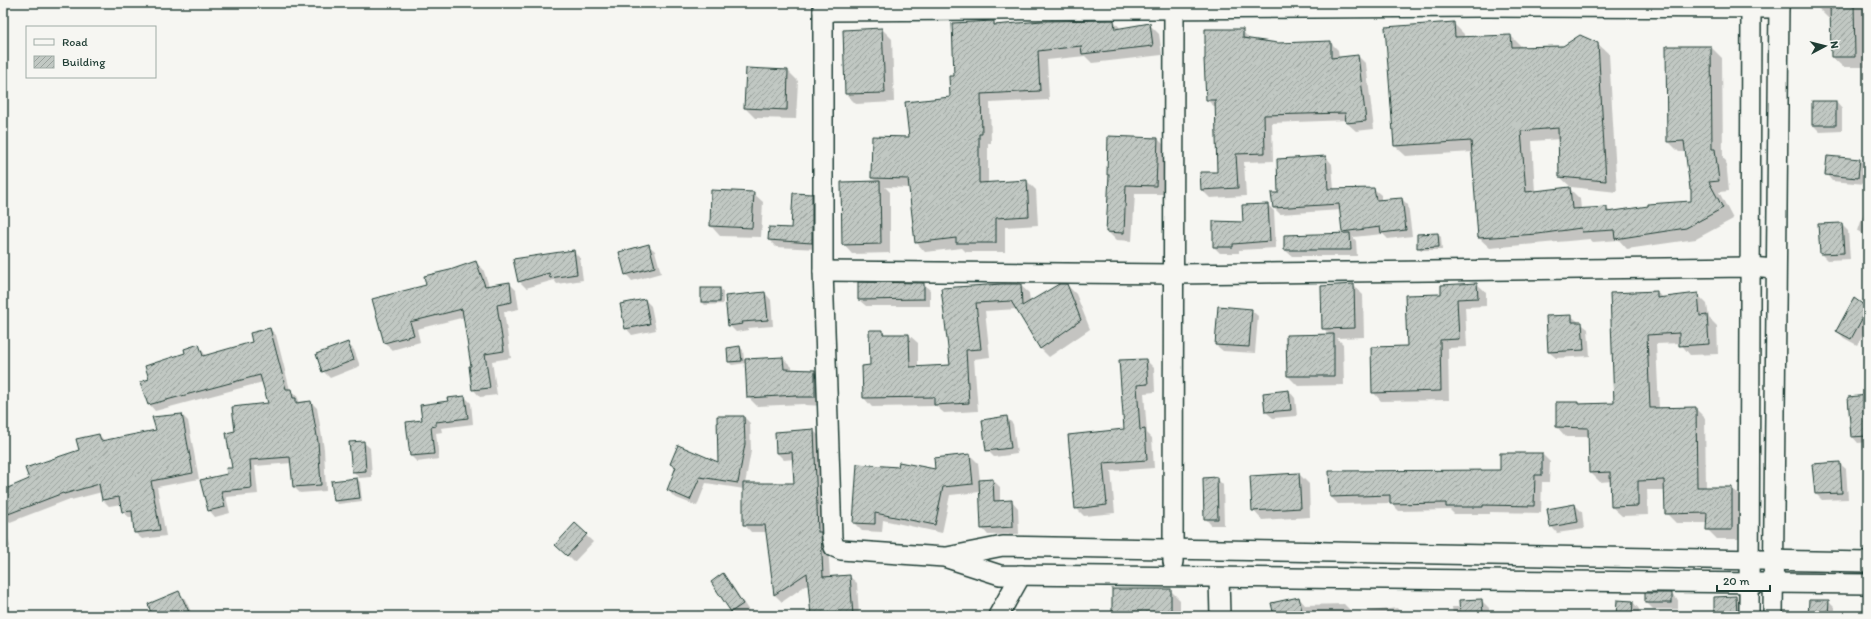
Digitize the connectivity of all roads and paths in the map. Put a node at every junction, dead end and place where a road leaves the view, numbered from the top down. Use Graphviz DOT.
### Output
graph roads {
  1 [pos="1751,5"];
  2 [pos="1174,6"];
  3 [pos="1779,6"];
  4 [pos="823,7"];
  5 [pos="1750,267"];
  6 [pos="1775,269"];
  7 [pos="823,271"];
  8 [pos="1174,274"];
  9 [pos="1173,550"];
  10 [pos="944,557"];
  11 [pos="1749,560"];
  12 [pos="1772,561"];
  13 [pos="1868,562"];
  14 [pos="1021,575"];
  15 [pos="1172,578"];
  16 [pos="1219,578"];
  17 [pos="1749,582"];
  18 [pos="1772,584"];
  19 [pos="1868,584"];
  20 [pos="998,616"];
  21 [pos="1220,616"];
  22 [pos="1749,616"];
  23 [pos="1772,616"];
  1 -- 2 [label="street"];
  1 -- 3 [label="street"];
  1 -- 5 [label="street"];
  2 -- 4 [label="street"];
  2 -- 8 [label="street"];
  3 -- 6 [label="street"];
  4 -- 7 [label="street"];
  5 -- 6 [label="street"];
  5 -- 8 [label="street"];
  5 -- 11 [label="street"];
  6 -- 12 [label="street"];
  7 -- 8 [label="street"];
  7 -- 10 [label="street"];
  8 -- 9 [label="street"];
  9 -- 10 [label="street"];
  9 -- 11 [label="street"];
  9 -- 15 [label="street"];
  10 -- 14 [label="street"];
  11 -- 12 [label="street"];
  11 -- 17 [label="street"];
  12 -- 13 [label="street"];
  12 -- 18 [label="street"];
  14 -- 15 [label="street"];
  14 -- 20 [label="street"];
  15 -- 16 [label="street"];
  16 -- 17 [label="street"];
  16 -- 21 [label="street"];
  17 -- 18 [label="street"];
  17 -- 22 [label="street"];
  18 -- 19 [label="street"];
  18 -- 23 [label="street"];
}
